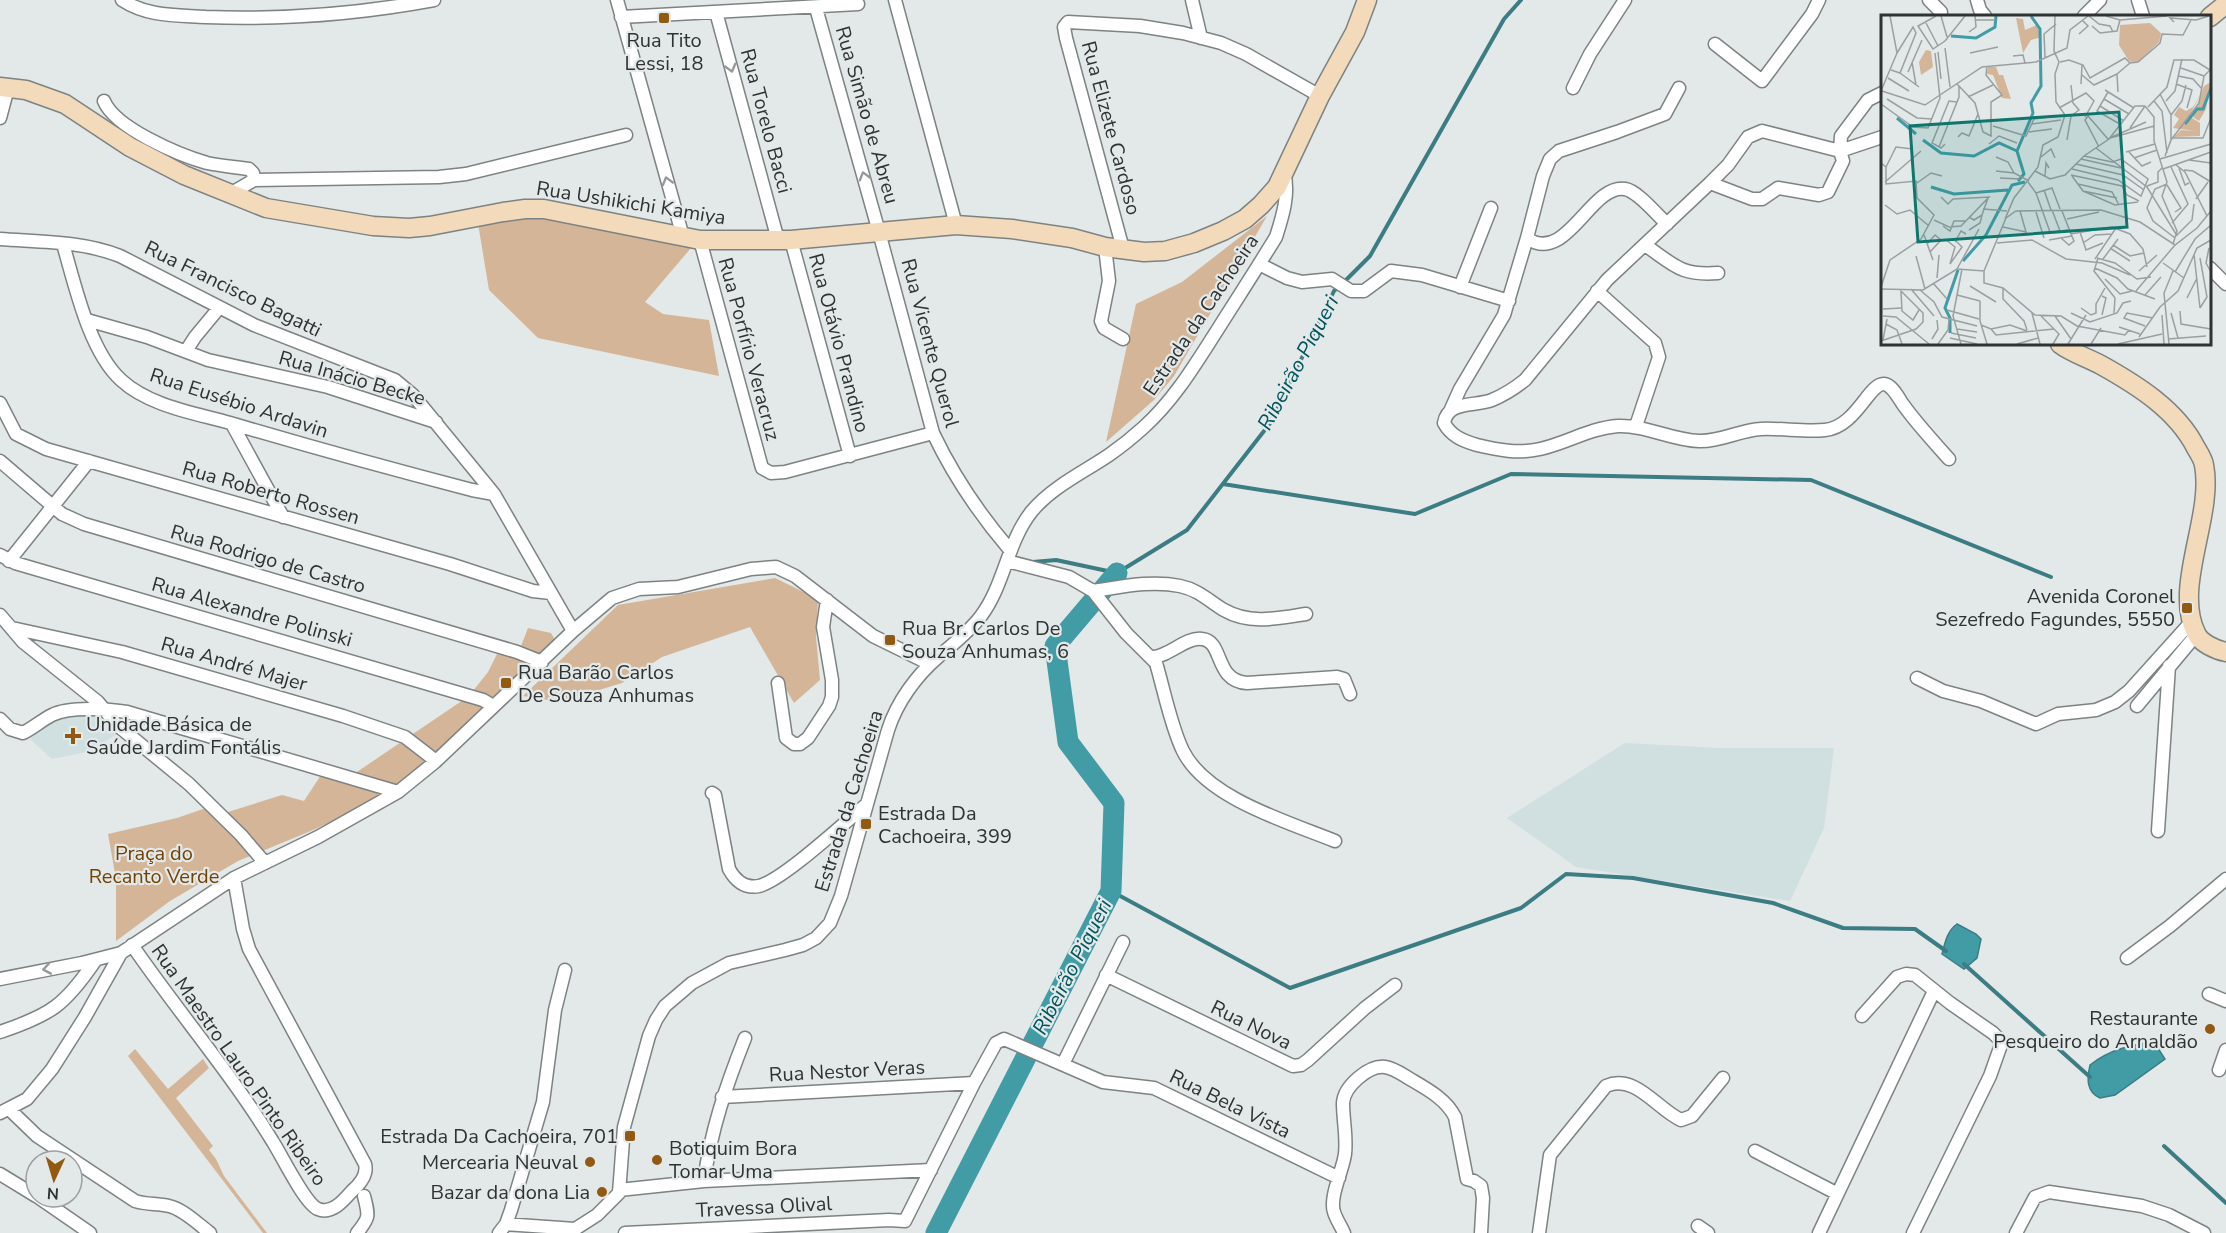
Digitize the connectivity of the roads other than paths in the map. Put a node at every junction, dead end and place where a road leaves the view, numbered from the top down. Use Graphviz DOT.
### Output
graph roads {
  1 [pos="122,0"];
  2 [pos="434,0"];
  3 [pos="616,0"];
  4 [pos="895,0"];
  5 [pos="1192,0"];
  6 [pos="1367,0"];
  7 [pos="1625,0"];
  8 [pos="1819,0"];
  9 [pos="1929,0"];
  10 [pos="1977,0"];
  11 [pos="2100,0"];
  12 [pos="2138,0"];
  13 [pos="858,4"];
  14 [pos="2226,4"];
  15 [pos="816,8"];
  16 [pos="716,12"];
  17 [pos="1941,12"];
  18 [pos="1984,15"];
  19 [pos="2085,15"];
  20 [pos="2143,15"];
  21 [pos="2211,16"];
  22 [pos="621,17"];
  23 [pos="1201,38"];
  24 [pos="1715,44"];
  25 [pos="4,88"];
  26 [pos="1573,88"];
  27 [pos="1679,88"];
  28 [pos="1881,94"];
  29 [pos="1320,96"];
  30 [pos="104,101"];
  31 [pos="0,118"];
  32 [pos="626,135"];
  33 [pos="1881,137"];
  34 [pos="1840,151"];
  35 [pos="1284,173"];
  36 [pos="254,180"];
  37 [pos="1710,183"];
  38 [pos="230,194"];
  39 [pos="1491,208"];
  40 [pos="956,225"];
  41 [pos="1667,225"];
  42 [pos="879,232"];
  43 [pos="691,238"];
  44 [pos="1527,238"];
  45 [pos="0,239"];
  46 [pos="785,240"];
  47 [pos="63,244"];
  48 [pos="1645,245"];
  49 [pos="1105,247"];
  50 [pos="1124,249"];
  51 [pos="1259,264"];
  52 [pos="2211,269"];
  53 [pos="1718,273"];
  54 [pos="2226,284"];
  55 [pos="1460,286"];
  56 [pos="1597,291"];
  57 [pos="1509,301"];
  58 [pos="219,308"];
  59 [pos="87,320"];
  60 [pos="1123,339"];
  61 [pos="2062,345"];
  62 [pos="186,351"];
  63 [pos="0,403"];
  64 [pos="1451,409"];
  65 [pos="437,423"];
  66 [pos="232,424"];
  67 [pos="1636,426"];
  68 [pos="933,433"];
  69 [pos="850,456"];
  70 [pos="1949,459"];
  71 [pos="0,461"];
  72 [pos="89,461"];
  73 [pos="494,494"];
  74 [pos="54,507"];
  75 [pos="283,517"];
  76 [pos="1008,556"];
  77 [pos="5,558"];
  78 [pos="1092,591"];
  79 [pos="551,592"];
  80 [pos="826,600"];
  81 [pos="1306,614"];
  82 [pos="0,615"];
  83 [pos="12,628"];
  84 [pos="2194,628"];
  85 [pos="573,631"];
  86 [pos="2226,652"];
  87 [pos="1153,657"];
  88 [pos="542,662"];
  89 [pos="930,664"];
  90 [pos="2169,666"];
  91 [pos="1917,678"];
  92 [pos="778,683"];
  93 [pos="1350,694"];
  94 [pos="493,706"];
  95 [pos="2137,706"];
  96 [pos="104,709"];
  97 [pos="0,719"];
  98 [pos="436,760"];
  99 [pos="398,792"];
  100 [pos="712,793"];
  101 [pos="867,804"];
  102 [pos="2158,831"];
  103 [pos="1335,841"];
  104 [pos="264,863"];
  105 [pos="234,878"];
  106 [pos="2226,879"];
  107 [pos="1123,942"];
  108 [pos="127,949"];
  109 [pos="2127,958"];
  110 [pos="94,961"];
  111 [pos="565,970"];
  112 [pos="1106,975"];
  113 [pos="0,979"];
  114 [pos="1395,985"];
  115 [pos="1934,991"];
  116 [pos="2209,994"];
  117 [pos="2226,1001"];
  118 [pos="1862,1016"];
  119 [pos="0,1032"];
  120 [pos="745,1038"];
  121 [pos="2226,1050"];
  122 [pos="1063,1064"];
  123 [pos="2219,1070"];
  124 [pos="1723,1078"];
  125 [pos="974,1083"];
  126 [pos="722,1097"];
  127 [pos="5,1111"];
  128 [pos="1755,1151"];
  129 [pos="931,1170"];
  130 [pos="0,1174"];
  131 [pos="1339,1178"];
  132 [pos="704,1181"];
  133 [pos="24,1188"];
  134 [pos="619,1190"];
  135 [pos="1836,1193"];
  136 [pos="364,1196"];
  137 [pos="56,1209"];
  138 [pos="503,1228"];
  139 [pos="575,1231"];
  140 [pos="90,1233"];
  141 [pos="210,1233"];
  142 [pos="357,1233"];
  143 [pos="625,1233"];
  144 [pos="1344,1233"];
  145 [pos="1481,1233"];
  146 [pos="1539,1233"];
  147 [pos="1819,1233"];
  148 [pos="1913,1233"];
  149 [pos="2016,1233"];
  150 [pos="2204,1233"];
  1 -- 2 [label="street"];
  3 -- 22 [label="street, Rua Porfírio Veracruz"];
  4 -- 40 [label="street"];
  5 -- 23 [label="street"];
  6 -- 29 [label="main road, Rua Ushikichi Kamiya"];
  7 -- 26 [label="street"];
  8 -- 24 [label="street"];
  9 -- 17 [label="street"];
  10 -- 18 [label="street"];
  11 -- 19 [label="street"];
  12 -- 20 [label="street"];
  13 -- 15 [label="street"];
  14 -- 21 [label="main road"];
  15 -- 16 [label="street"];
  42 -- 15 [label="street, Rua Simão de Abreu, one-way"];
  16 -- 22 [label="street"];
  16 -- 46 [label="street, Rua Torelo Bacci, one-way"];
  43 -- 22 [label="street, Rua Porfírio Veracruz, one-way"];
  23 -- 29 [label="street"];
  23 -- 50 [label="street, Rua Elizete Cardoso"];
  25 -- 31 [label="street"];
  25 -- 38 [label="main road, Rua Ushikichi Kamiya"];
  27 -- 44 [label="street"];
  28 -- 34 [label="street"];
  29 -- 35 [label="main road, Rua Ushikichi Kamiya"];
  30 -- 36 [label="street"];
  32 -- 36 [label="street"];
  33 -- 34 [label="street"];
  34 -- 37 [label="street"];
  34 -- 37 [label="street"];
  35 -- 50 [label="main road, Rua Ushikichi Kamiya"];
  35 -- 51 [label="street, Estrada da Cachoeira"];
  36 -- 38 [label="street"];
  37 -- 41 [label="street"];
  38 -- 43 [label="main road, Rua Ushikichi Kamiya"];
  39 -- 55 [label="street"];
  40 -- 42 [label="main road, Rua Ushikichi Kamiya"];
  40 -- 49 [label="main road, Rua Ushikichi Kamiya"];
  41 -- 44 [label="street"];
  41 -- 48 [label="street"];
  42 -- 46 [label="main road, Rua Ushikichi Kamiya"];
  42 -- 68 [label="street, Rua Vicente Querol"];
  43 -- 46 [label="main road, Rua Ushikichi Kamiya"];
  43 -- 69 [label="street, Rua Porfírio Veracruz"];
  44 -- 57 [label="street"];
  45 -- 47 [label="street, Rua Francisco Bagatti"];
  46 -- 69 [label="street, Rua Otávio Prandino"];
  47 -- 58 [label="street, Rua Francisco Bagatti"];
  47 -- 59 [label="street, Rua Eusébio Ardavin"];
  48 -- 53 [label="street"];
  48 -- 56 [label="street"];
  49 -- 50 [label="main road, Rua Ushikichi Kamiya"];
  49 -- 60 [label="street"];
  51 -- 55 [label="street"];
  51 -- 76 [label="street, Estrada da Cachoeira"];
  52 -- 54 [label="street"];
  55 -- 57 [label="street"];
  56 -- 64 [label="street"];
  56 -- 67 [label="street"];
  57 -- 64 [label="street"];
  58 -- 62 [label="street"];
  58 -- 65 [label="street, Rua Francisco Bagatti"];
  59 -- 62 [label="street, Rua Inácio Becke"];
  59 -- 66 [label="street, Rua Eusébio Ardavin"];
  61 -- 84 [label="main road"];
  62 -- 65 [label="street, Rua Inácio Becke"];
  63 -- 72 [label="street, Rua Roberto Rossen"];
  64 -- 67 [label="street"];
  65 -- 73 [label="street, Rua Inácio Becke"];
  66 -- 73 [label="street, Rua Eusébio Ardavin"];
  66 -- 75 [label="street"];
  67 -- 70 [label="street"];
  68 -- 69 [label="street"];
  68 -- 76 [label="street, Rua Vicente Querol"];
  71 -- 74 [label="street, Rua Rodrigo de Castro"];
  72 -- 74 [label="street"];
  72 -- 75 [label="street, Rua Roberto Rossen"];
  73 -- 79 [label="street, Rua Inácio Becke"];
  74 -- 77 [label="street"];
  74 -- 88 [label="street, Rua Rodrigo de Castro"];
  75 -- 79 [label="street, Rua Roberto Rossen"];
  76 -- 78 [label="street"];
  76 -- 89 [label="street, Estrada da Cachoeira"];
  77 -- 94 [label="street, Rua Alexandre Polinski"];
  78 -- 81 [label="street"];
  78 -- 87 [label="street"];
  79 -- 85 [label="street, Rua Inácio Becke"];
  80 -- 85 [label="street"];
  80 -- 89 [label="street"];
  80 -- 92 [label="street"];
  82 -- 83 [label="street"];
  83 -- 96 [label="street"];
  83 -- 98 [label="street, Rua André Majer"];
  84 -- 86 [label="main road"];
  84 -- 90 [label="street"];
  84 -- 91 [label="street"];
  85 -- 88 [label="street"];
  87 -- 93 [label="street"];
  87 -- 103 [label="street"];
  88 -- 94 [label="street"];
  89 -- 101 [label="street, Estrada da Cachoeira"];
  90 -- 95 [label="street"];
  90 -- 102 [label="street"];
  94 -- 98 [label="street"];
  96 -- 97 [label="street"];
  96 -- 99 [label="street"];
  96 -- 104 [label="street"];
  98 -- 99 [label="street"];
  99 -- 104 [label="street"];
  100 -- 101 [label="street"];
  101 -- 134 [label="street, Estrada da Cachoeira"];
  104 -- 105 [label="street"];
  105 -- 108 [label="street"];
  105 -- 108 [label="street, Rua Maestro Lauro Pinto Ribeiro"];
  106 -- 109 [label="street"];
  107 -- 112 [label="street"];
  108 -- 110 [label="street"];
  108 -- 127 [label="street"];
  110 -- 113 [label="street, one-way"];
  110 -- 119 [label="street"];
  111 -- 138 [label="street"];
  112 -- 114 [label="street, Rua Nova"];
  112 -- 122 [label="street"];
  115 -- 118 [label="street"];
  115 -- 135 [label="street"];
  115 -- 148 [label="street"];
  116 -- 117 [label="street"];
  120 -- 126 [label="street"];
  121 -- 123 [label="street"];
  122 -- 125 [label="street, Rua Bela Vista"];
  122 -- 131 [label="street, Rua Bela Vista"];
  124 -- 146 [label="street"];
  125 -- 126 [label="street, Rua Nestor Veras"];
  125 -- 129 [label="street"];
  126 -- 132 [label="street"];
  127 -- 141 [label="street"];
  128 -- 135 [label="street"];
  129 -- 132 [label="street"];
  129 -- 143 [label="street, Travessa Olival"];
  130 -- 133 [label="street"];
  131 -- 144 [label="street"];
  131 -- 145 [label="street"];
  132 -- 134 [label="street"];
  134 -- 139 [label="street"];
  135 -- 147 [label="street"];
  136 -- 142 [label="street"];
  137 -- 140 [label="street"];
  138 -- 139 [label="street"];
  149 -- 150 [label="street"];
}
